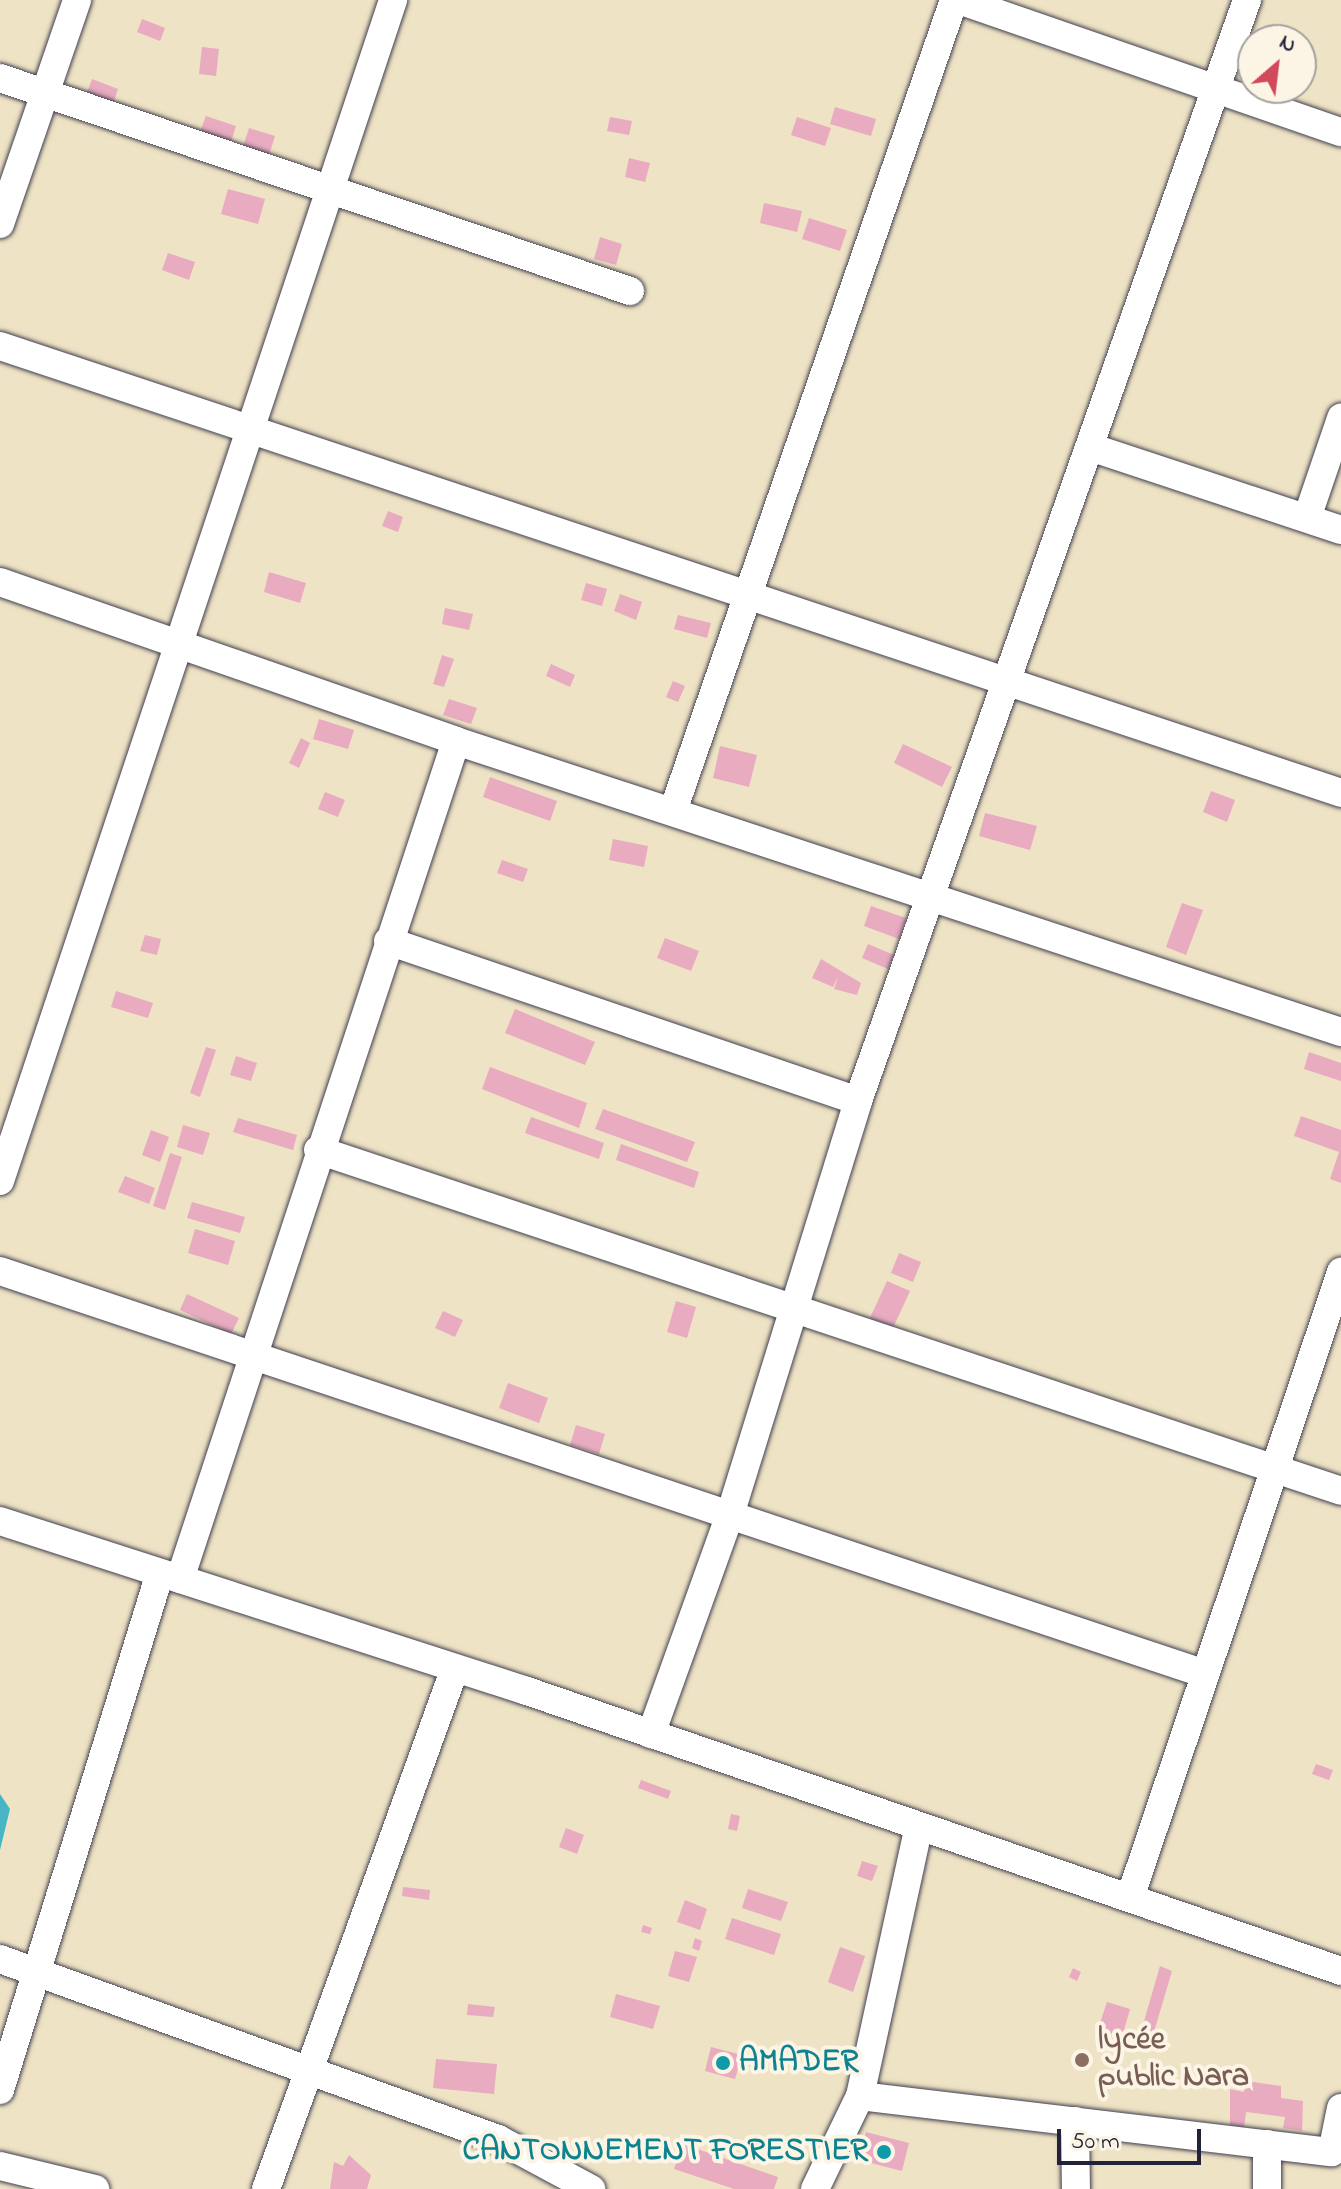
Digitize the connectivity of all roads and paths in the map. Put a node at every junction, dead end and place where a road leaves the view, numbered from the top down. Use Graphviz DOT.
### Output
graph roads {
  1 [pos="77,0"];
  2 [pos="393,0"];
  3 [pos="957,0"];
  4 [pos="1247,0"];
  5 [pos="0,78"];
  6 [pos="1216,89"];
  7 [pos="45,94"];
  8 [pos="1341,132"];
  9 [pos="333,187"];
  10 [pos="0,224"];
  11 [pos="630,291"];
  12 [pos="0,346"];
  13 [pos="1341,418"];
  14 [pos="256,429"];
  15 [pos="1090,447"];
  16 [pos="1307,518"];
  17 [pos="1341,530"];
  18 [pos="0,582"];
  19 [pos="743,593"];
  20 [pos="183,644"];
  21 [pos="1007,681"];
  22 [pos="456,741"];
  23 [pos="1341,793"];
  24 [pos="673,811"];
  25 [pos="930,894"];
  26 [pos="388,941"];
  27 [pos="1341,1032"];
  28 [pos="858,1101"];
  29 [pos="318,1150"];
  30 [pos="0,1181"];
  31 [pos="0,1271"];
  32 [pos="1341,1272"];
  33 [pos="791,1307"];
  34 [pos="249,1354"];
  35 [pos="1275,1468"];
  36 [pos="1341,1491"];
  37 [pos="730,1515"];
  38 [pos="0,1521"];
  39 [pos="170,1576"];
  40 [pos="455,1668"];
  41 [pos="1205,1674"];
  42 [pos="651,1734"];
  43 [pos="919,1826"];
  44 [pos="1130,1898"];
  45 [pos="0,1959"];
  46 [pos="38,1969"];
  47 [pos="1341,1971"];
  48 [pos="309,2070"];
  49 [pos="0,2090"];
  50 [pos="860,2096"];
  51 [pos="1341,2108"];
  52 [pos="1075,2121"];
  53 [pos="1267,2144"];
  54 [pos="1337,2152"];
  55 [pos="0,2166"];
  56 [pos="95,2189"];
  57 [pos="266,2189"];
  58 [pos="591,2189"];
  59 [pos="815,2189"];
  60 [pos="1076,2189"];
  61 [pos="1267,2189"];
  1 -- 7 [label="street"];
  2 -- 9 [label="street"];
  3 -- 6 [label="street"];
  3 -- 19 [label="street"];
  4 -- 6 [label="street"];
  5 -- 7 [label="street"];
  6 -- 8 [label="street"];
  6 -- 15 [label="street"];
  7 -- 9 [label="street"];
  7 -- 10 [label="street"];
  9 -- 11 [label="street"];
  9 -- 14 [label="street"];
  12 -- 14 [label="street"];
  13 -- 16 [label="street"];
  14 -- 19 [label="street"];
  14 -- 20 [label="street"];
  15 -- 16 [label="street"];
  15 -- 21 [label="street"];
  16 -- 17 [label="street"];
  18 -- 20 [label="street"];
  19 -- 21 [label="street"];
  19 -- 24 [label="street"];
  20 -- 22 [label="street"];
  20 -- 30 [label="street"];
  21 -- 23 [label="street"];
  21 -- 25 [label="street"];
  22 -- 24 [label="street"];
  22 -- 26 [label="street"];
  24 -- 25 [label="street"];
  25 -- 27 [label="street"];
  25 -- 28 [label="street"];
  26 -- 28 [label="street"];
  26 -- 29 [label="street"];
  28 -- 33 [label="street"];
  29 -- 33 [label="street"];
  29 -- 34 [label="street"];
  31 -- 34 [label="street"];
  32 -- 35 [label="street"];
  33 -- 35 [label="street"];
  33 -- 37 [label="street"];
  34 -- 37 [label="street"];
  34 -- 39 [label="street"];
  35 -- 36 [label="street"];
  35 -- 41 [label="street"];
  37 -- 41 [label="street"];
  37 -- 42 [label="street"];
  38 -- 39 [label="street"];
  39 -- 40 [label="street"];
  39 -- 46 [label="street"];
  40 -- 42 [label="street"];
  40 -- 48 [label="street"];
  41 -- 44 [label="street"];
  42 -- 43 [label="street"];
  43 -- 44 [label="street"];
  43 -- 50 [label="street"];
  44 -- 47 [label="street"];
  45 -- 46 [label="street"];
  46 -- 48 [label="street"];
  46 -- 49 [label="street"];
  48 -- 57 [label="street"];
  48 -- 58 [label="street"];
  50 -- 52 [label="street"];
  50 -- 59 [label="street"];
  51 -- 54 [label="street"];
  52 -- 53 [label="street"];
  52 -- 60 [label="street"];
  53 -- 54 [label="street"];
  53 -- 61 [label="street"];
  55 -- 56 [label="street"];
}
